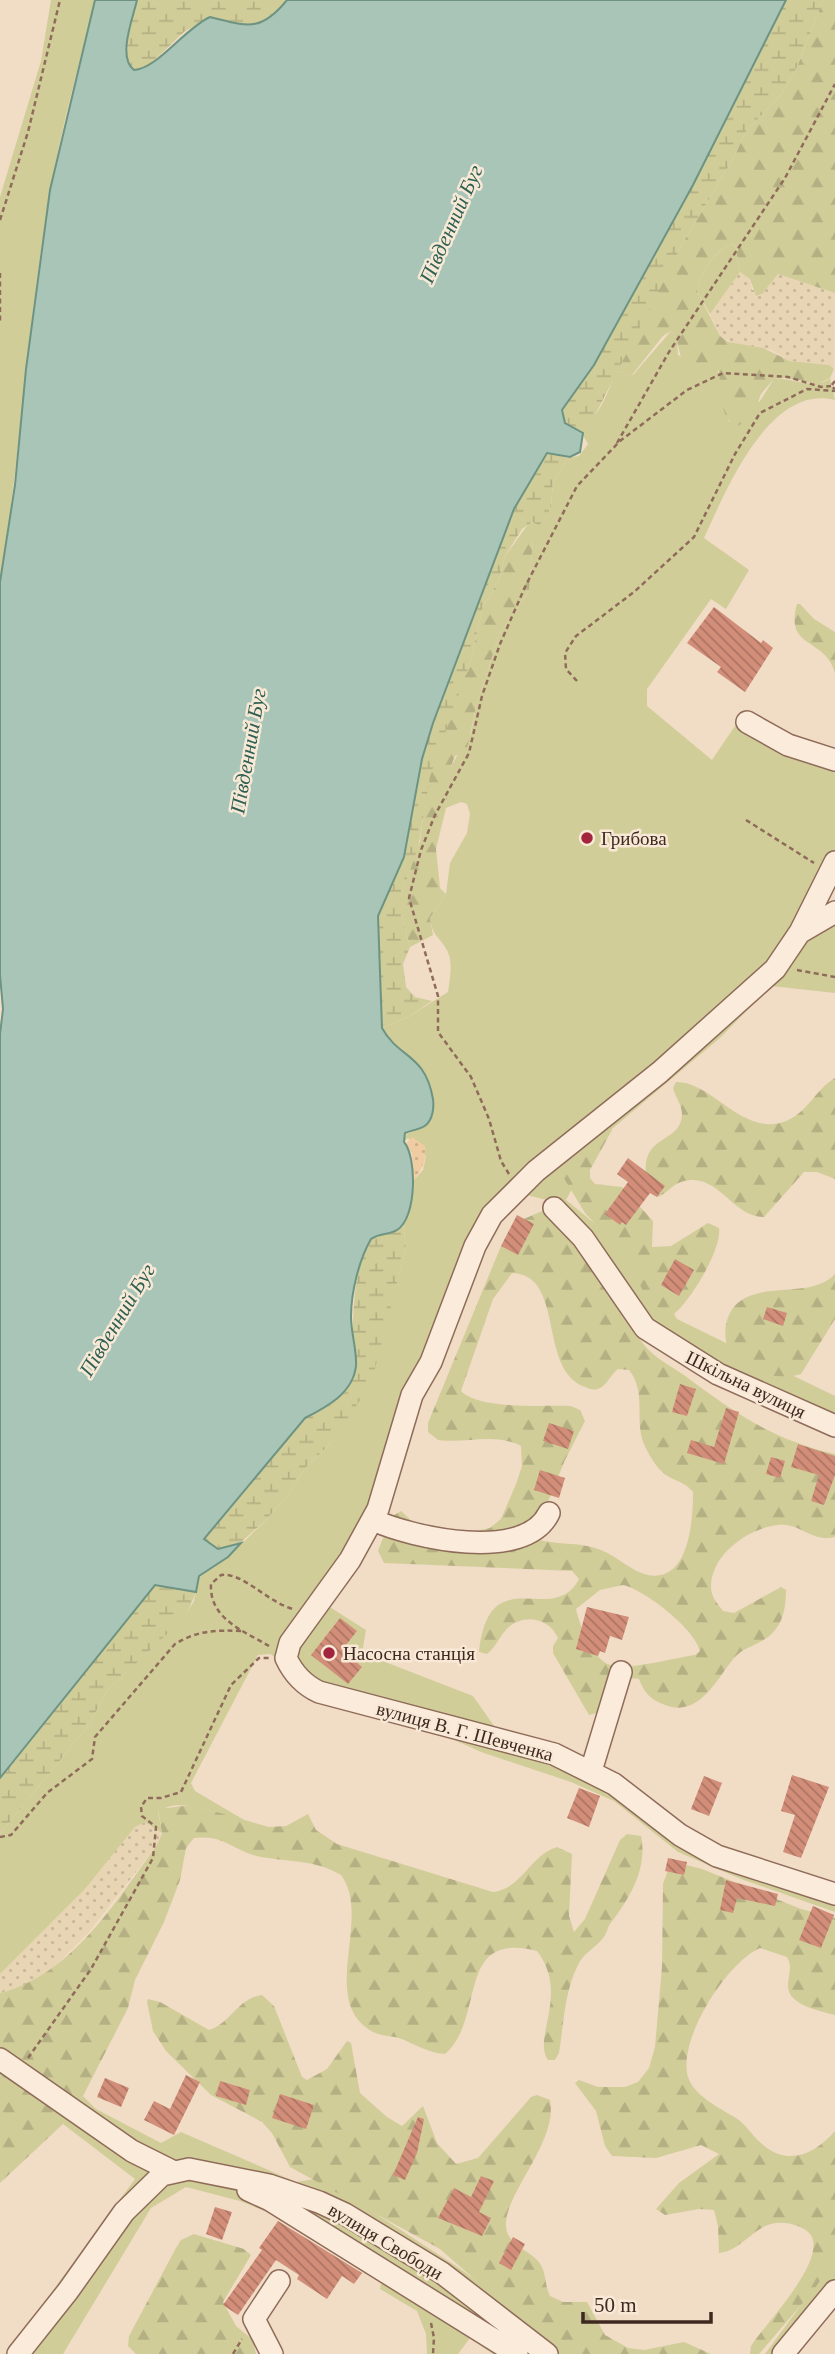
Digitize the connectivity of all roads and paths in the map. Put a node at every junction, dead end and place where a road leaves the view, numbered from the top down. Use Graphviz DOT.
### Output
graph roads {
  1 [pos="60,0"];
  2 [pos="835,84"];
  3 [pos="0,220"];
  4 [pos="0,274"];
  5 [pos="0,323"];
  6 [pos="835,381"];
  7 [pos="834,389"];
  8 [pos="615,447"];
  9 [pos="578,681"];
  10 [pos="747,722"];
  11 [pos="835,760"];
  12 [pos="746,820"];
  13 [pos="831,867"];
  14 [pos="835,894"];
  15 [pos="835,912"];
  16 [pos="800,932"];
  17 [pos="775,969"];
  18 [pos="835,977"];
  19 [pos="515,1191"];
  20 [pos="554,1209"];
  21 [pos="835,1426"];
  22 [pos="549,1513"];
  23 [pos="373,1520"];
  24 [pos="314,1611"];
  25 [pos="243,1631"];
  26 [pos="286,1658"];
  27 [pos="621,1672"];
  28 [pos="591,1771"];
  29 [pos="0,1837"];
  30 [pos="835,1894"];
  31 [pos="0,2059"];
  32 [pos="19,2070"];
  33 [pos="205,2170"];
  34 [pos="172,2171"];
  35 [pos="279,2281"];
  36 [pos="835,2291"];
  37 [pos="424,2295"];
  38 [pos="18,2354"];
  39 [pos="272,2354"];
  40 [pos="433,2354"];
  41 [pos="517,2354"];
  42 [pos="547,2354"];
  43 [pos="783,2354"];
  1 -- 3 [label="path"];
  2 -- 8 [label="path"];
  4 -- 5 [label="path"];
  6 -- 7 [label="path"];
  7 -- 8 [label="path"];
  7 -- 9 [label="path"];
  8 -- 19 [label="path"];
  10 -- 11 [label="street"];
  12 -- 13 [label="path"];
  13 -- 14 [label="street"];
  13 -- 16 [label="street"];
  15 -- 16 [label="street"];
  16 -- 17 [label="street"];
  17 -- 18 [label="path"];
  17 -- 19 [label="street"];
  19 -- 23 [label="street"];
  20 -- 21 [label="street, Шкільна вулиця"];
  22 -- 23 [label="street"];
  23 -- 24 [label="street"];
  24 -- 25 [label="path"];
  24 -- 26 [label="street"];
  25 -- 26 [label="path"];
  25 -- 29 [label="path"];
  26 -- 28 [label="street, вулиця В. Г. Шевченка"];
  26 -- 32 [label="path"];
  27 -- 28 [label="street"];
  28 -- 30 [label="street, вулиця В. Г. Шевченка"];
  31 -- 32 [label="street"];
  32 -- 34 [label="street"];
  33 -- 34 [label="street, вулиця Свободи"];
  33 -- 37 [label="street, вулиця Свободи"];
  33 -- 42 [label="street, вулиця Свободи"];
  34 -- 38 [label="street"];
  35 -- 39 [label="street"];
  36 -- 43 [label="street"];
  37 -- 40 [label="path"];
  37 -- 41 [label="street, вулиця Свободи"];
}
